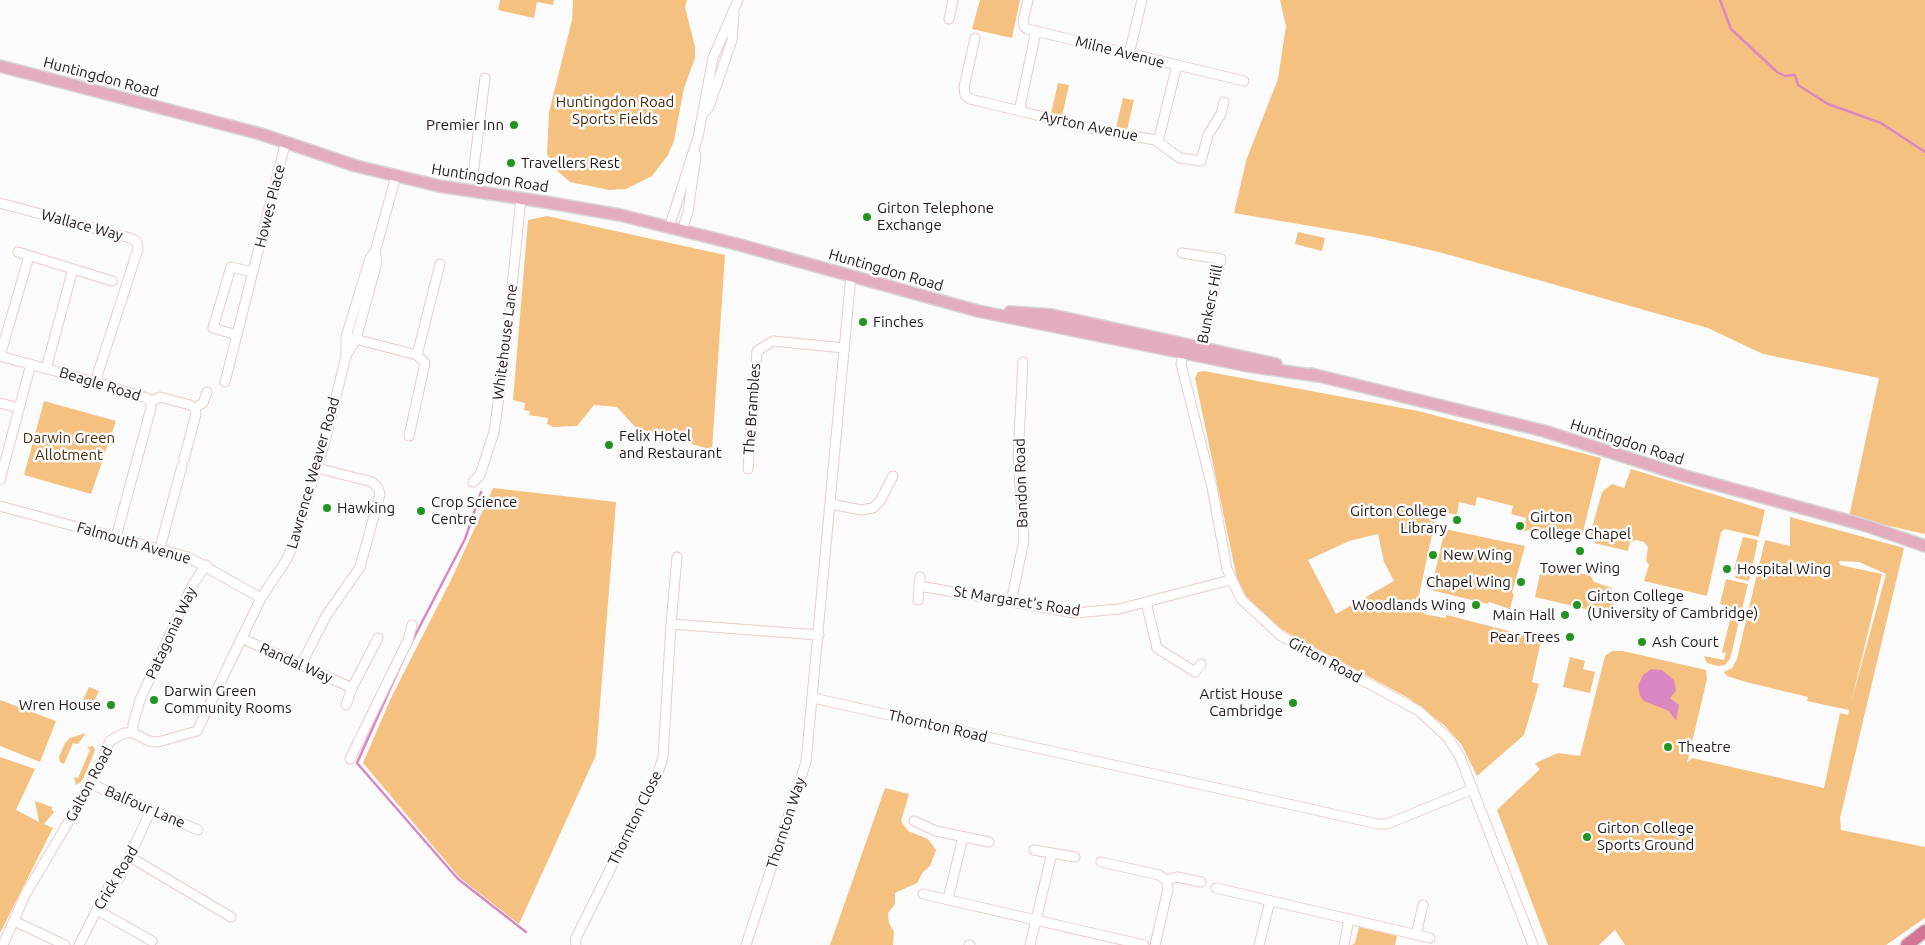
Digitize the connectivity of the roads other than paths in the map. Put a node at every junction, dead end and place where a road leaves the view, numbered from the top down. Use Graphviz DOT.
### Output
graph roads {
  1 [pos="738,0"];
  2 [pos="953,0"];
  3 [pos="1028,0"];
  4 [pos="1142,0"];
  5 [pos="949,19"];
  6 [pos="1036,31"];
  7 [pos="975,38"];
  8 [pos="1129,54"];
  9 [pos="0,66"];
  10 [pos="1178,66"];
  11 [pos="485,78"];
  12 [pos="1244,81"];
  13 [pos="1224,102"];
  14 [pos="1024,112"];
  15 [pos="698,137"];
  16 [pos="1155,140"];
  17 [pos="286,141"];
  18 [pos="473,175"];
  19 [pos="396,176"];
  20 [pos="521,198"];
  21 [pos="0,203"];
  22 [pos="669,228"];
  23 [pos="682,231"];
  24 [pos="18,252"];
  25 [pos="375,252"];
  26 [pos="1182,253"];
  27 [pos="28,256"];
  28 [pos="440,264"];
  29 [pos="73,269"];
  30 [pos="253,272"];
  31 [pos="851,275"];
  32 [pos="112,281"];
  33 [pos="237,335"];
  34 [pos="346,337"];
  35 [pos="356,339"];
  36 [pos="844,348"];
  37 [pos="1184,348"];
  38 [pos="1201,351"];
  39 [pos="417,355"];
  40 [pos="0,356"];
  41 [pos="346,356"];
  42 [pos="1023,362"];
  43 [pos="31,364"];
  44 [pos="46,368"];
  45 [pos="225,382"];
  46 [pos="99,383"];
  47 [pos="207,392"];
  48 [pos="150,402"];
  49 [pos="0,403"];
  50 [pos="19,408"];
  51 [pos="194,408"];
  52 [pos="408,436"];
  53 [pos="3,460"];
  54 [pos="317,468"];
  55 [pos="748,469"];
  56 [pos="892,476"];
  57 [pos="0,480"];
  58 [pos="473,482"];
  59 [pos="831,504"];
  60 [pos="0,506"];
  61 [pos="116,536"];
  62 [pos="1925,546"];
  63 [pos="160,548"];
  64 [pos="677,557"];
  65 [pos="206,565"];
  66 [pos="1230,580"];
  67 [pos="261,598"];
  68 [pos="918,600"];
  69 [pos="1011,602"];
  70 [pos="1146,602"];
  71 [pos="671,624"];
  72 [pos="412,625"];
  73 [pos="819,635"];
  74 [pos="241,638"];
  75 [pos="378,638"];
  76 [pos="1201,664"];
  77 [pos="301,665"];
  78 [pos="352,688"];
  79 [pos="813,698"];
  80 [pos="346,706"];
  81 [pos="133,733"];
  82 [pos="350,759"];
  83 [pos="91,784"];
  84 [pos="1473,789"];
  85 [pos="151,810"];
  86 [pos="914,821"];
  87 [pos="198,830"];
  88 [pos="963,837"];
  89 [pos="988,842"];
  90 [pos="1034,850"];
  91 [pos="1052,853"];
  92 [pos="130,857"];
  93 [pos="1075,857"];
  94 [pos="1101,862"];
  95 [pos="1166,880"];
  96 [pos="1201,882"];
  97 [pos="1216,888"];
  98 [pos="923,894"];
  99 [pos="948,899"];
  100 [pos="1270,901"];
  101 [pos="1423,905"];
  102 [pos="97,910"];
  103 [pos="231,917"];
  104 [pos="1349,919"];
  105 [pos="1036,920"];
  106 [pos="14,921"];
  107 [pos="1925,931"];
  108 [pos="1416,934"];
  109 [pos="1430,938"];
  110 [pos="152,941"];
  111 [pos="3,945"];
  112 [pos="65,945"];
  113 [pos="79,945"];
  114 [pos="576,945"];
  115 [pos="746,945"];
  116 [pos="1030,945"];
  117 [pos="1144,945"];
  118 [pos="1155,945"];
  119 [pos="1260,945"];
  120 [pos="1344,945"];
  121 [pos="1532,945"];
  122 [pos="1907,945"];
  1 -- 15 [label="street"];
  2 -- 5 [label="street"];
  3 -- 6 [label="street"];
  4 -- 8 [label="street"];
  6 -- 8 [label="street, Milne Avenue"];
  6 -- 14 [label="street, Ayrton Avenue"];
  7 -- 14 [label="street, Ayrton Avenue"];
  8 -- 10 [label="street, Milne Avenue"];
  9 -- 17 [label="main road, Huntingdon Road"];
  10 -- 12 [label="street, Milne Avenue"];
  10 -- 16 [label="street, Ayrton Avenue"];
  11 -- 18 [label="street"];
  13 -- 16 [label="street, Ayrton Avenue"];
  14 -- 16 [label="street, Ayrton Avenue"];
  15 -- 22 [label="street"];
  15 -- 23 [label="street"];
  17 -- 19 [label="main road, Huntingdon Road"];
  17 -- 30 [label="street, Howes Place"];
  19 -- 20 [label="main road, Huntingdon Road"];
  19 -- 25 [label="street, Lawrence Weaver Road"];
  20 -- 22 [label="main road, Huntingdon Road"];
  20 -- 58 [label="street, Whitehouse Lane"];
  21 -- 46 [label="street, Wallace Way"];
  22 -- 23 [label="main road, Huntingdon Road"];
  23 -- 31 [label="main road, Huntingdon Road"];
  24 -- 27 [label="street"];
  25 -- 34 [label="street, Lawrence Weaver Road"];
  25 -- 35 [label="street, Lawrence Weaver Road"];
  26 -- 38 [label="street, Bunkers Hill"];
  27 -- 29 [label="street"];
  27 -- 40 [label="street"];
  28 -- 39 [label="street"];
  29 -- 32 [label="street"];
  29 -- 44 [label="street"];
  30 -- 33 [label="street, Howes Place"];
  30 -- 33 [label="street"];
  31 -- 36 [label="street"];
  31 -- 37 [label="main road, Huntingdon Road"];
  33 -- 45 [label="street, Howes Place"];
  34 -- 35 [label="street"];
  34 -- 41 [label="street, Lawrence Weaver Road"];
  35 -- 39 [label="street"];
  35 -- 41 [label="street, Lawrence Weaver Road"];
  36 -- 55 [label="street, The Brambles"];
  36 -- 59 [label="street"];
  37 -- 38 [label="main road, Huntingdon Road"];
  37 -- 66 [label="street, Girton Road"];
  38 -- 62 [label="main road, Huntingdon Road"];
  39 -- 52 [label="street"];
  40 -- 43 [label="street, Beagle Road"];
  41 -- 54 [label="street, Lawrence Weaver Road"];
  42 -- 69 [label="street, Bandon Road"];
  43 -- 44 [label="street, Beagle Road"];
  43 -- 50 [label="street"];
  44 -- 46 [label="street, Beagle Road"];
  46 -- 48 [label="street, Beagle Road"];
  47 -- 51 [label="street"];
  48 -- 51 [label="street"];
  48 -- 61 [label="street, Beagle Road"];
  49 -- 50 [label="street"];
  50 -- 53 [label="street"];
  51 -- 63 [label="street"];
  53 -- 57 [label="street"];
  54 -- 67 [label="street, Lawrence Weaver Road"];
  54 -- 77 [label="street"];
  56 -- 59 [label="street"];
  59 -- 73 [label="street"];
  60 -- 61 [label="street, Falmouth Avenue"];
  61 -- 63 [label="street, Falmouth Avenue"];
  63 -- 65 [label="street, Falmouth Avenue"];
  64 -- 71 [label="street, Thornton Close"];
  65 -- 67 [label="street, Falmouth Avenue"];
  65 -- 81 [label="street, Patagonia Way"];
  66 -- 70 [label="street, St Margaret's Road"];
  66 -- 84 [label="street, Girton Road"];
  67 -- 74 [label="street, Lawrence Weaver Road"];
  68 -- 69 [label="street, St Margaret's Road"];
  69 -- 70 [label="street, St Margaret's Road"];
  70 -- 76 [label="street"];
  71 -- 73 [label="street"];
  71 -- 114 [label="street, Thornton Close"];
  72 -- 82 [label="street"];
  73 -- 79 [label="street"];
  74 -- 77 [label="street, Randal Way"];
  74 -- 81 [label="street"];
  75 -- 78 [label="street"];
  77 -- 78 [label="street, Randal Way"];
  78 -- 80 [label="street"];
  79 -- 84 [label="street, Thornton Road"];
  79 -- 115 [label="street, Thornton Way"];
  81 -- 83 [label="street, Galton Road"];
  83 -- 85 [label="street, Balfour Lane"];
  83 -- 106 [label="street, Galton Road"];
  84 -- 121 [label="street, Girton Road"];
  85 -- 87 [label="street, Balfour Lane"];
  85 -- 92 [label="street, Crick Road"];
  86 -- 88 [label="street"];
  88 -- 89 [label="street"];
  88 -- 99 [label="street"];
  90 -- 91 [label="street"];
  91 -- 93 [label="street"];
  91 -- 105 [label="street"];
  92 -- 102 [label="street, Crick Road"];
  92 -- 103 [label="street"];
  94 -- 95 [label="street"];
  95 -- 96 [label="street"];
  95 -- 118 [label="street"];
  97 -- 100 [label="street"];
  98 -- 99 [label="street"];
  99 -- 105 [label="street"];
  100 -- 104 [label="street"];
  100 -- 119 [label="street"];
  101 -- 108 [label="street"];
  102 -- 110 [label="street"];
  102 -- 113 [label="street, Crick Road"];
  104 -- 108 [label="street"];
  104 -- 120 [label="street"];
  105 -- 116 [label="street"];
  105 -- 117 [label="street"];
  106 -- 111 [label="street, Galton Road"];
  106 -- 112 [label="street"];
  107 -- 122 [label="highway"];
  108 -- 109 [label="street"];
}
